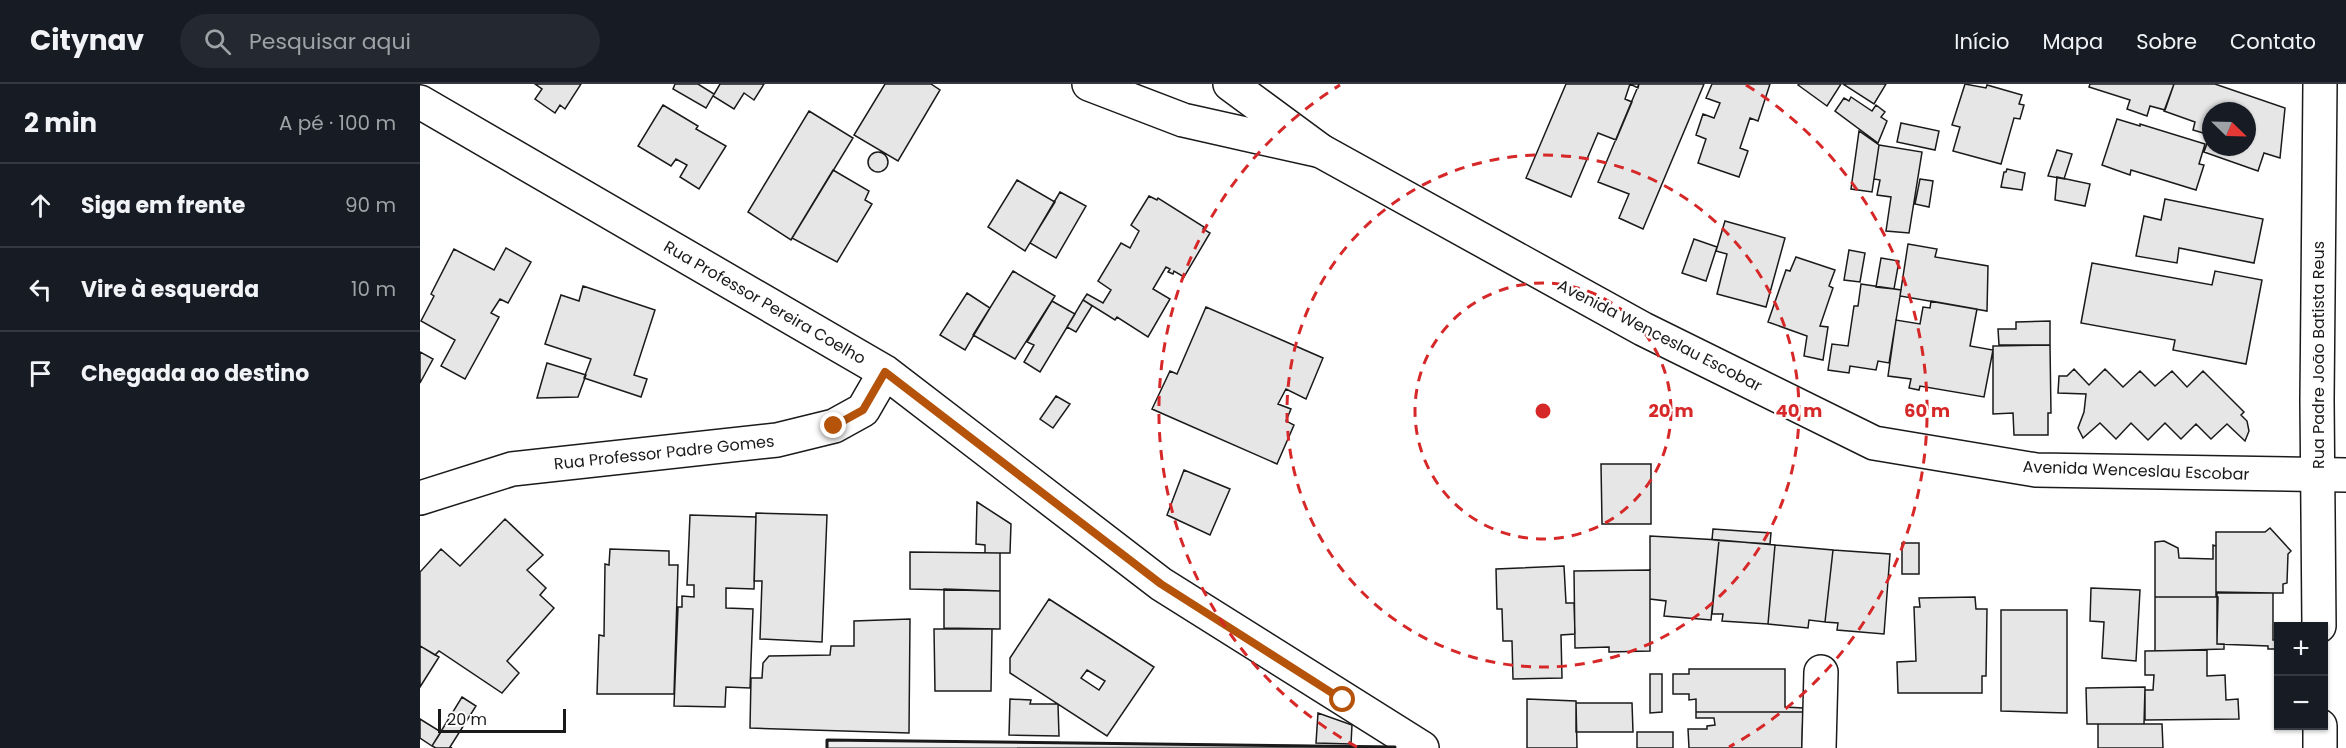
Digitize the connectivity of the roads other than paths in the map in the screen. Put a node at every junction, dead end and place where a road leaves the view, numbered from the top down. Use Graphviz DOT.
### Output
graph roads {
  1 [pos="1089,84"];
  2 [pos="1230,84"];
  3 [pos="2320,84"];
  4 [pos="420,102"];
  5 [pos="1321,151"];
  6 [pos="885,372"];
  7 [pos="2332,475"];
  8 [pos="420,498"];
  9 [pos="2319,622"];
  10 [pos="1821,672"];
  11 [pos="2320,730"];
  12 [pos="1422,748"];
  13 [pos="1819,748"];
  14 [pos="2320,748"];
  1 -- 5 [label="street"];
  2 -- 5 [label="street, Avenida Wenceslau Escobar"];
  3 -- 7 [label="street, Rua Padre João Batista Reus"];
  4 -- 6 [label="street, Rua Professor Pereira Coelho"];
  5 -- 7 [label="street, Avenida Wenceslau Escobar"];
  6 -- 8 [label="street, Rua Professor Padre Gomes"];
  6 -- 12 [label="street, Rua Professor Pereira Coelho"];
  7 -- 9 [label="street, Rua Padre João Batista Reus"];
  10 -- 13 [label="street"];
  11 -- 14 [label="street"];
}
